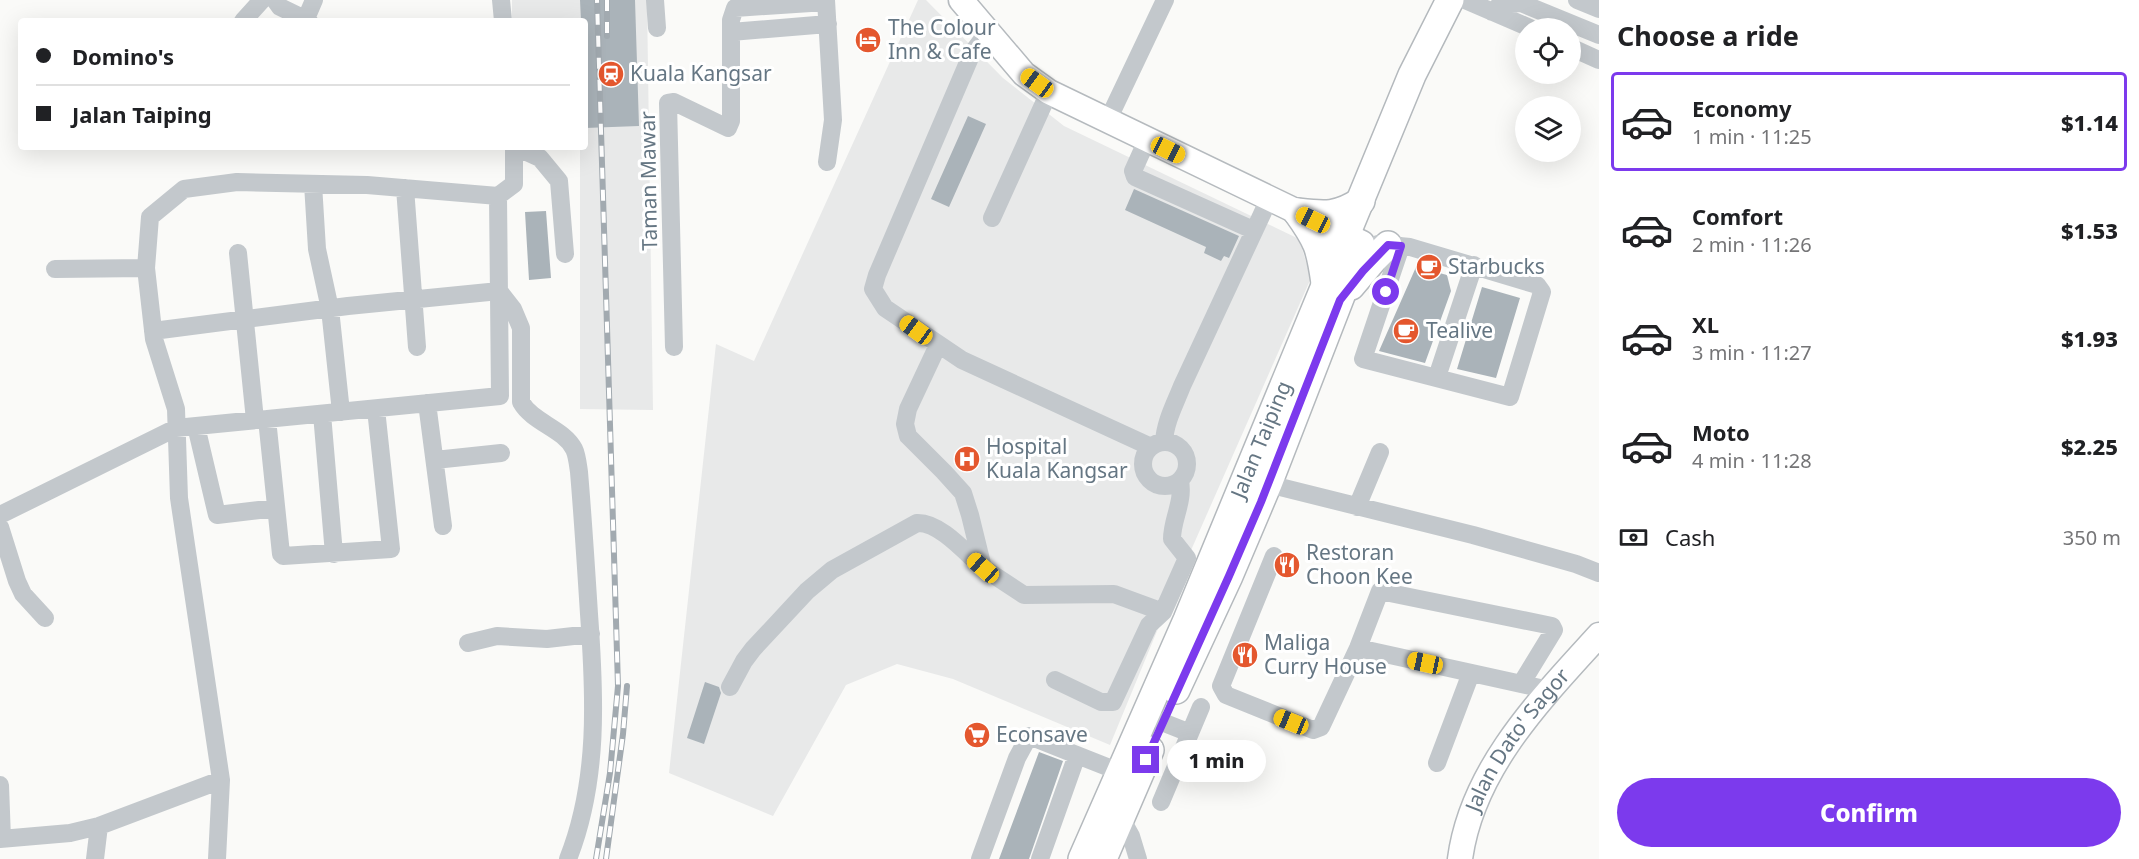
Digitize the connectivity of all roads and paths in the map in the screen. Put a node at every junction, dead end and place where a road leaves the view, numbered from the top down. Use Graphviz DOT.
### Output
graph roads {
  1 [pos="262,0"];
  2 [pos="275,0"];
  3 [pos="314,0"];
  4 [pos="501,0"];
  5 [pos="655,0"];
  6 [pos="961,0"];
  7 [pos="1165,0"];
  8 [pos="1465,0"];
  9 [pos="1577,0"];
  10 [pos="826,1"];
  11 [pos="1599,9"];
  12 [pos="1445,10"];
  13 [pos="1492,12"];
  14 [pos="246,18"];
  15 [pos="303,18"];
  16 [pos="308,18"];
  17 [pos="503,18"];
  18 [pos="1515,22"];
  19 [pos="828,24"];
  20 [pos="657,28"];
  21 [pos="731,32"];
  22 [pos="988,32"];
  23 [pos="1599,35"];
  24 [pos="1581,52"];
  25 [pos="1599,60"];
  26 [pos="1049,92"];
  27 [pos="1108,120"];
  28 [pos="1147,140"];
  29 [pos="515,150"];
  30 [pos="522,150"];
  31 [pos="827,162"];
  32 [pos="313,184"];
  33 [pos="405,188"];
  34 [pos="498,196"];
  35 [pos="1269,199"];
  36 [pos="1361,201"];
  37 [pos="1296,212"];
  38 [pos="992,218"];
  39 [pos="1253,230"];
  40 [pos="1353,239"];
  41 [pos="1395,246"];
  42 [pos="238,253"];
  43 [pos="565,254"];
  44 [pos="1474,265"];
  45 [pos="146,268"];
  46 [pos="55,269"];
  47 [pos="499,291"];
  48 [pos="1333,292"];
  49 [pos="413,300"];
  50 [pos="330,309"];
  51 [pos="245,318"];
  52 [pos="153,331"];
  53 [pos="938,345"];
  54 [pos="417,347"];
  55 [pos="674,347"];
  56 [pos="1437,377"];
  57 [pos="500,396"];
  58 [pos="521,402"];
  59 [pos="427,403"];
  60 [pos="376,409"];
  61 [pos="341,412"];
  62 [pos="322,414"];
  63 [pos="261,420"];
  64 [pos="196,426"];
  65 [pos="176,428"];
  66 [pos="1157,445"];
  67 [pos="1380,452"];
  68 [pos="501,453"];
  69 [pos="435,460"];
  70 [pos="1180,481"];
  71 [pos="1268,484"];
  72 [pos="1357,507"];
  73 [pos="276,508"];
  74 [pos="0,515"];
  75 [pos="443,526"];
  76 [pos="0,527"];
  77 [pos="334,554"];
  78 [pos="1274,556"];
  79 [pos="983,568"];
  80 [pos="1599,573"];
  81 [pos="1229,576"];
  82 [pos="1260,589"];
  83 [pos="1175,616"];
  84 [pos="45,618"];
  85 [pos="591,634"];
  86 [pos="1599,635"];
  87 [pos="468,644"];
  88 [pos="1358,648"];
  89 [pos="1471,673"];
  90 [pos="1055,680"];
  91 [pos="1521,684"];
  92 [pos="730,687"];
  93 [pos="1549,690"];
  94 [pos="1201,707"];
  95 [pos="1162,722"];
  96 [pos="1190,733"];
  97 [pos="1077,755"];
  98 [pos="1437,763"];
  99 [pos="1120,772"];
  100 [pos="221,780"];
  101 [pos="0,785"];
  102 [pos="1161,802"];
  103 [pos="1121,818"];
  104 [pos="99,826"];
  105 [pos="1,839"];
  106 [pos="95,859"];
  107 [pos="217,859"];
  108 [pos="568,859"];
  109 [pos="980,859"];
  110 [pos="1040,859"];
  111 [pos="1082,859"];
  112 [pos="1103,859"];
  113 [pos="1138,859"];
  114 [pos="1460,859"];
  1 -- 14 [label="street"];
  2 -- 15 [label="street"];
  3 -- 16 [label="street"];
  4 -- 17 [label="street"];
  5 -- 20 [label="street"];
  6 -- 22 [label="main road"];
  7 -- 27 [label="street"];
  8 -- 13 [label="street"];
  9 -- 11 [label="street"];
  10 -- 19 [label="street"];
  10 -- 21 [label="street, Taman Mawar"];
  12 -- 36 [label="highway, Jalan Taiping"];
  12 -- 40 [label="highway, Jalan Taiping"];
  13 -- 18 [label="street"];
  13 -- 23 [label="street"];
  19 -- 21 [label="street"];
  19 -- 31 [label="street"];
  21 -- 55 [label="street, Taman Mawar"];
  22 -- 26 [label="main road"];
  22 -- 53 [label="street"];
  24 -- 25 [label="street"];
  26 -- 27 [label="main road"];
  26 -- 38 [label="street"];
  27 -- 28 [label="main road"];
  28 -- 35 [label="main road"];
  28 -- 39 [label="street"];
  29 -- 34 [label="street"];
  30 -- 43 [label="street"];
  32 -- 33 [label="street"];
  32 -- 45 [label="street"];
  32 -- 50 [label="street"];
  33 -- 34 [label="street"];
  33 -- 49 [label="street"];
  34 -- 47 [label="street"];
  35 -- 37 [label="main road"];
  35 -- 39 [label="street"];
  36 -- 37 [label="highway"];
  36 -- 40 [label="highway, Jalan Taiping"];
  37 -- 40 [label="main road"];
  37 -- 48 [label="highway"];
  39 -- 66 [label="street"];
  40 -- 41 [label="street"];
  40 -- 48 [label="highway, Jalan Taiping"];
  41 -- 44 [label="street"];
  41 -- 48 [label="highway"];
  41 -- 56 [label="street"];
  42 -- 51 [label="street"];
  44 -- 56 [label="street"];
  44 -- 56 [label="street"];
  45 -- 46 [label="street"];
  45 -- 52 [label="street"];
  47 -- 49 [label="street"];
  47 -- 57 [label="street"];
  47 -- 58 [label="street"];
  48 -- 71 [label="highway, Jalan Taiping"];
  48 -- 83 [label="highway, Jalan Taiping"];
  49 -- 50 [label="street"];
  49 -- 54 [label="street"];
  50 -- 51 [label="street"];
  50 -- 61 [label="street"];
  51 -- 52 [label="street"];
  51 -- 63 [label="street"];
  52 -- 65 [label="street"];
  53 -- 66 [label="street"];
  53 -- 79 [label="street"];
  57 -- 58 [label="street"];
  57 -- 59 [label="street"];
  58 -- 85 [label="street"];
  59 -- 60 [label="street"];
  59 -- 69 [label="street"];
  60 -- 61 [label="street"];
  60 -- 77 [label="street"];
  61 -- 62 [label="street"];
  62 -- 63 [label="street"];
  62 -- 77 [label="street"];
  63 -- 64 [label="street"];
  63 -- 73 [label="street"];
  64 -- 65 [label="street"];
  64 -- 73 [label="street"];
  65 -- 74 [label="street"];
  65 -- 100 [label="street"];
  66 -- 70 [label="street"];
  66 -- 70 [label="street"];
  67 -- 72 [label="street"];
  68 -- 69 [label="street"];
  69 -- 75 [label="street"];
  70 -- 83 [label="street"];
  71 -- 72 [label="street"];
  71 -- 81 [label="highway, Jalan Taiping"];
  72 -- 80 [label="street"];
  73 -- 77 [label="street"];
  76 -- 84 [label="street"];
  78 -- 82 [label="street"];
  79 -- 83 [label="street"];
  79 -- 92 [label="street"];
  81 -- 82 [label="street"];
  81 -- 83 [label="highway"];
  81 -- 95 [label="highway, Jalan Taiping"];
  82 -- 88 [label="street"];
  83 -- 90 [label="street"];
  83 -- 99 [label="highway, Jalan Taiping"];
  85 -- 87 [label="street"];
  85 -- 108 [label="street"];
  86 -- 93 [label="main road, Jalan Dato' Sagor"];
  88 -- 89 [label="street"];
  88 -- 91 [label="street"];
  89 -- 91 [label="street"];
  89 -- 98 [label="street"];
  91 -- 93 [label="street"];
  93 -- 114 [label="main road, Jalan Dato' Sagor"];
  94 -- 96 [label="street"];
  95 -- 96 [label="street"];
  95 -- 103 [label="highway, Jalan Taiping"];
  96 -- 102 [label="street"];
  97 -- 99 [label="street"];
  97 -- 109 [label="street"];
  97 -- 110 [label="street"];
  99 -- 111 [label="highway, Jalan Taiping"];
  100 -- 104 [label="street"];
  100 -- 107 [label="street"];
  101 -- 105 [label="street"];
  103 -- 112 [label="highway, Jalan Taiping"];
  103 -- 113 [label="street"];
  104 -- 105 [label="street"];
  104 -- 106 [label="street"];
}
